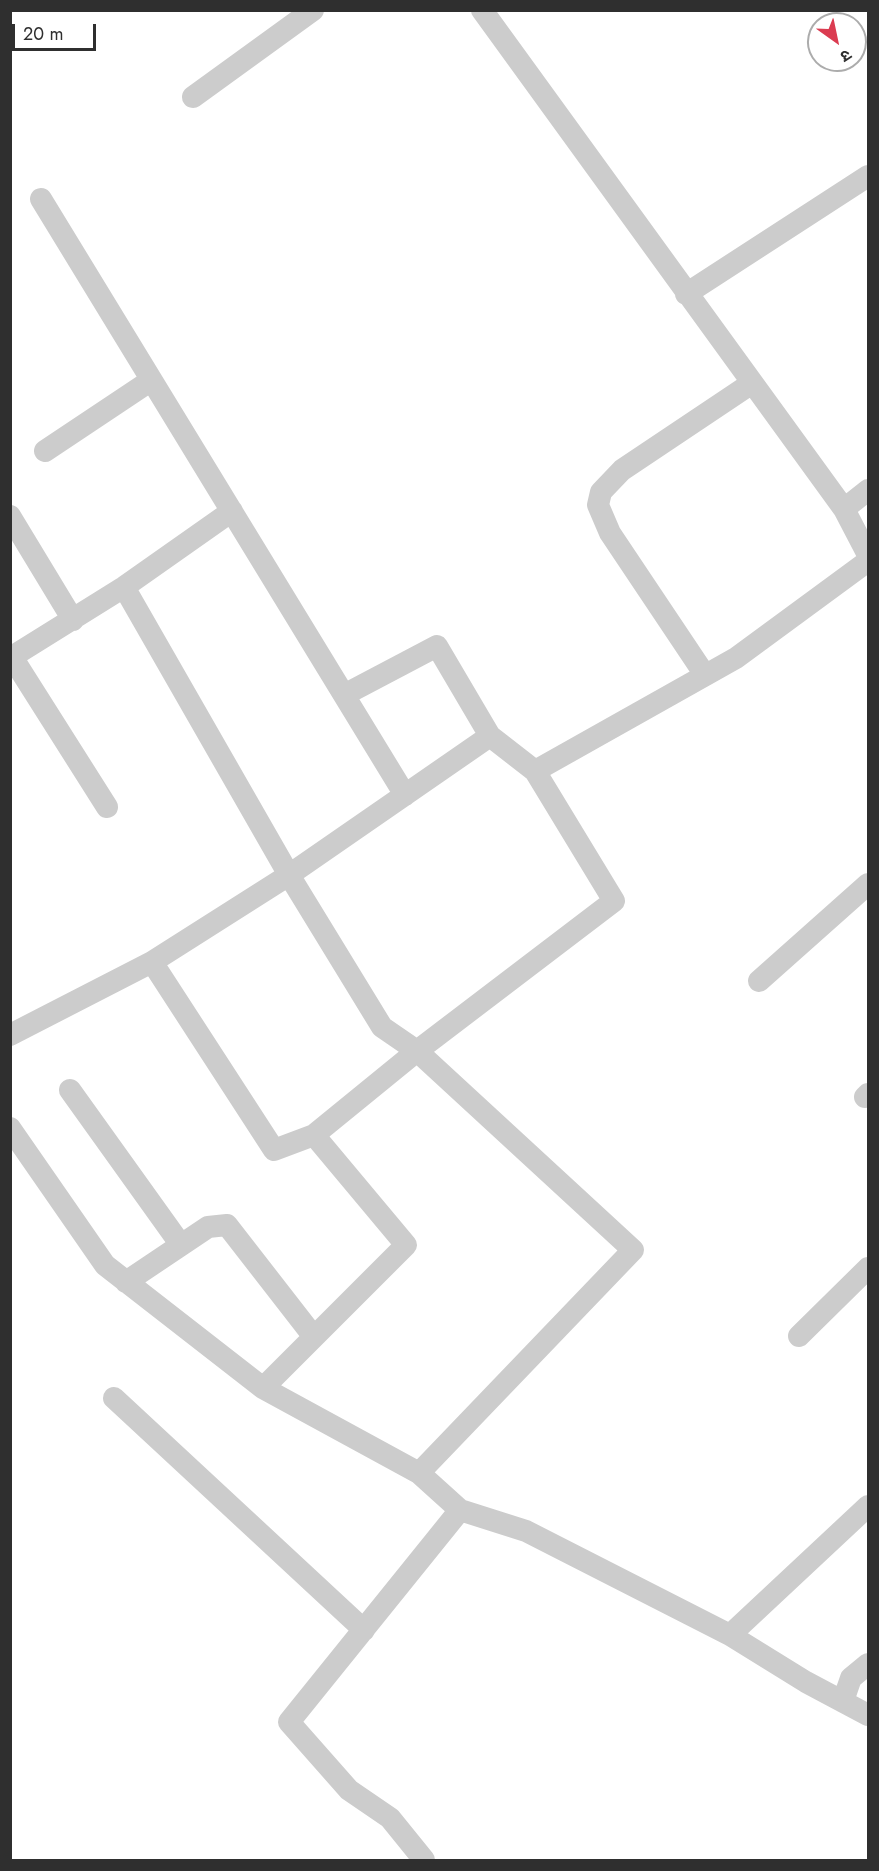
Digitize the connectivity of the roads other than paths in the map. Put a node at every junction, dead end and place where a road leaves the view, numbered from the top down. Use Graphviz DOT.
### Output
graph roads {
  1 [pos="313,10"];
  2 [pos="482,10"];
  3 [pos="193,97"];
  4 [pos="868,176"];
  5 [pos="42,199"];
  6 [pos="686,294"];
  7 [pos="150,381"];
  8 [pos="752,383"];
  9 [pos="45,451"];
  10 [pos="868,490"];
  11 [pos="844,509"];
  12 [pos="232,511"];
  13 [pos="10,516"];
  14 [pos="868,555"];
  15 [pos="868,561"];
  16 [pos="124,587"];
  17 [pos="73,620"];
  18 [pos="11,657"];
  19 [pos="705,675"];
  20 [pos="344,695"];
  21 [pos="490,736"];
  22 [pos="535,771"];
  23 [pos="405,795"];
  24 [pos="107,807"];
  25 [pos="289,875"];
  26 [pos="868,884"];
  27 [pos="152,962"];
  28 [pos="759,981"];
  29 [pos="10,1035"];
  30 [pos="417,1051"];
  31 [pos="70,1090"];
  32 [pos="10,1128"];
  33 [pos="314,1135"];
  34 [pos="181,1245"];
  35 [pos="868,1268"];
  36 [pos="126,1282"];
  37 [pos="799,1336"];
  38 [pos="314,1337"];
  39 [pos="263,1388"];
  40 [pos="114,1398"];
  41 [pos="419,1473"];
  42 [pos="868,1506"];
  43 [pos="460,1510"];
  44 [pos="364,1630"];
  45 [pos="730,1635"];
  46 [pos="868,1664"];
  47 [pos="843,1701"];
  48 [pos="868,1715"];
  49 [pos="424,1860"];
  1 -- 3 [label="street"];
  2 -- 6 [label="street"];
  4 -- 6 [label="street"];
  5 -- 7 [label="street"];
  6 -- 8 [label="street"];
  7 -- 9 [label="street"];
  7 -- 12 [label="street"];
  8 -- 11 [label="street"];
  8 -- 19 [label="street"];
  10 -- 11 [label="street"];
  11 -- 14 [label="street"];
  12 -- 16 [label="street"];
  12 -- 20 [label="street"];
  13 -- 17 [label="street"];
  15 -- 19 [label="street"];
  16 -- 17 [label="street"];
  16 -- 25 [label="street"];
  17 -- 18 [label="street"];
  18 -- 24 [label="street"];
  19 -- 22 [label="street"];
  20 -- 21 [label="street"];
  20 -- 23 [label="street"];
  21 -- 22 [label="street"];
  21 -- 23 [label="street"];
  22 -- 30 [label="street"];
  23 -- 25 [label="street"];
  25 -- 27 [label="street"];
  25 -- 30 [label="street"];
  26 -- 28 [label="street"];
  27 -- 29 [label="street"];
  27 -- 33 [label="street"];
  30 -- 33 [label="street"];
  30 -- 41 [label="street"];
  31 -- 34 [label="street"];
  32 -- 36 [label="street"];
  33 -- 38 [label="street"];
  34 -- 36 [label="street"];
  34 -- 38 [label="street"];
  35 -- 37 [label="street"];
  36 -- 39 [label="street"];
  38 -- 39 [label="street"];
  39 -- 41 [label="street"];
  40 -- 44 [label="street"];
  41 -- 43 [label="street"];
  42 -- 45 [label="street"];
  43 -- 44 [label="street"];
  43 -- 45 [label="street"];
  44 -- 49 [label="street"];
  45 -- 47 [label="street"];
  46 -- 47 [label="street"];
  47 -- 48 [label="street"];
}
